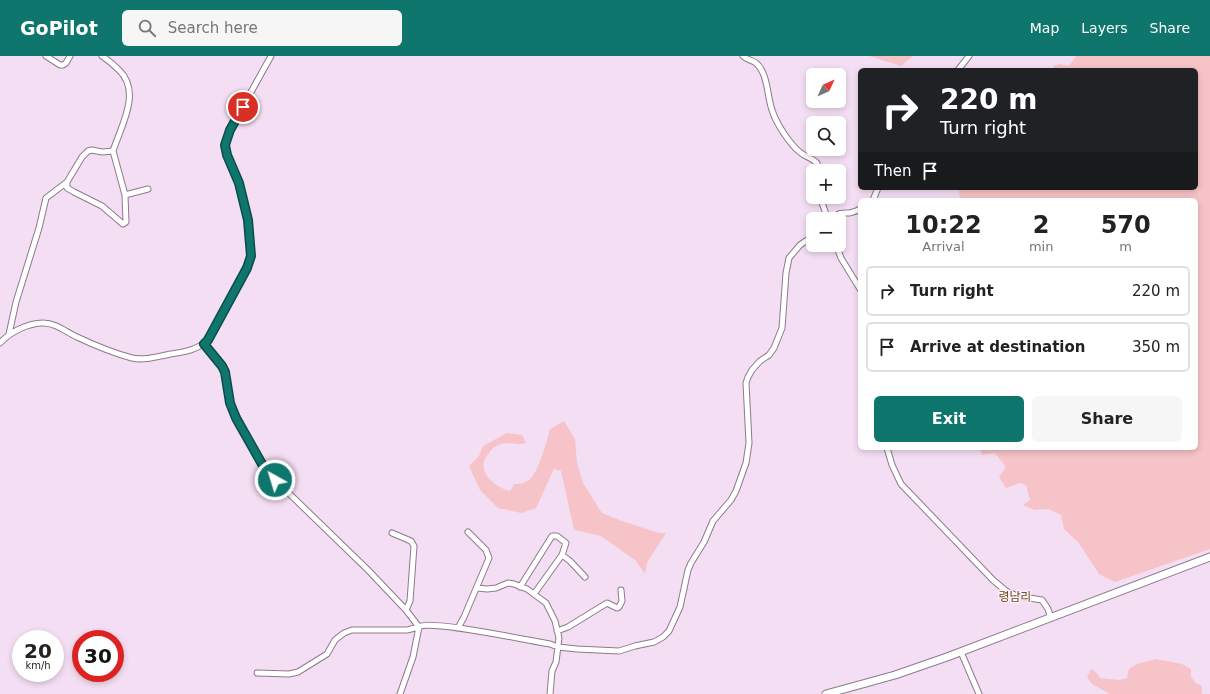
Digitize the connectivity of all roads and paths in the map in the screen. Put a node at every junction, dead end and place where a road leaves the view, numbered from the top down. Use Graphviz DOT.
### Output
graph roads {
  1 [pos="46,56"];
  2 [pos="70,56"];
  3 [pos="102,56"];
  4 [pos="272,56"];
  5 [pos="743,56"];
  6 [pos="969,56"];
  7 [pos="960,68"];
  8 [pos="113,151"];
  9 [pos="817,164"];
  10 [pos="67,182"];
  11 [pos="148,189"];
  12 [pos="125,195"];
  13 [pos="858,210"];
  14 [pos="846,213"];
  15 [pos="806,241"];
  16 [pos="839,252"];
  17 [pos="858,286"];
  18 [pos="9,334"];
  19 [pos="0,343"];
  20 [pos="204,344"];
  21 [pos="888,450"];
  22 [pos="468,532"];
  23 [pos="392,533"];
  24 [pos="562,555"];
  25 [pos="1210,557"];
  26 [pos="585,577"];
  27 [pos="520,587"];
  28 [pos="477,588"];
  29 [pos="620,590"];
  30 [pos="534,594"];
  31 [pos="406,610"];
  32 [pos="1051,618"];
  33 [pos="419,627"];
  34 [pos="458,628"];
  35 [pos="557,631"];
  36 [pos="558,647"];
  37 [pos="961,652"];
  38 [pos="257,673"];
  39 [pos="400,694"];
  40 [pos="550,694"];
  41 [pos="826,694"];
  42 [pos="979,694"];
  1 -- 2 [label="street"];
  3 -- 8 [label="street"];
  4 -- 20 [label="street"];
  5 -- 9 [label="street"];
  6 -- 7 [label="street"];
  8 -- 10 [label="street"];
  8 -- 12 [label="street"];
  10 -- 12 [label="street"];
  10 -- 18 [label="street"];
  11 -- 12 [label="street"];
  13 -- 14 [label="street"];
  15 -- 36 [label="street"];
  16 -- 17 [label="street"];
  18 -- 19 [label="street"];
  18 -- 20 [label="street"];
  20 -- 31 [label="street"];
  21 -- 32 [label="street"];
  22 -- 28 [label="street"];
  23 -- 31 [label="street"];
  24 -- 26 [label="street"];
  24 -- 27 [label="street"];
  24 -- 30 [label="street"];
  25 -- 32 [label="main road"];
  27 -- 28 [label="street"];
  27 -- 30 [label="street"];
  28 -- 34 [label="street"];
  29 -- 35 [label="street"];
  30 -- 35 [label="street"];
  31 -- 33 [label="street"];
  32 -- 37 [label="main road"];
  33 -- 34 [label="street"];
  33 -- 38 [label="street"];
  33 -- 39 [label="street"];
  34 -- 36 [label="street"];
  35 -- 36 [label="street"];
  36 -- 40 [label="street"];
  37 -- 41 [label="main road"];
  37 -- 42 [label="street"];
}
